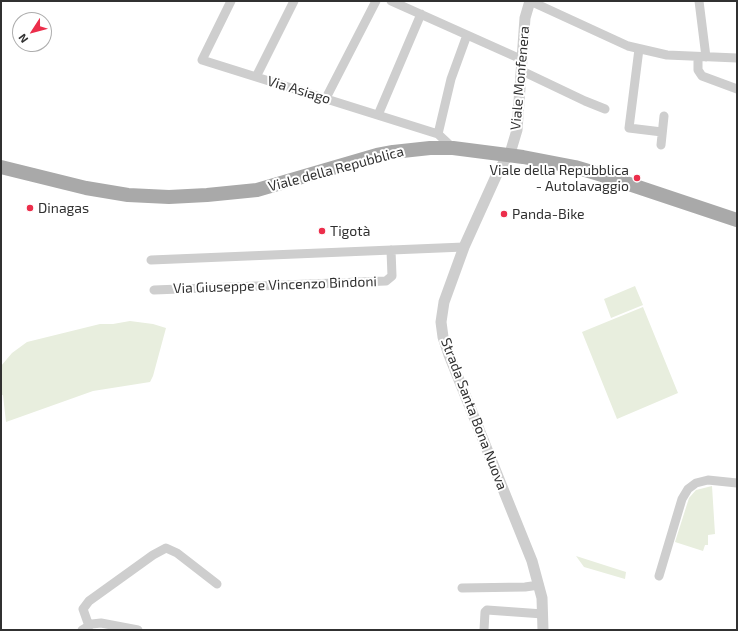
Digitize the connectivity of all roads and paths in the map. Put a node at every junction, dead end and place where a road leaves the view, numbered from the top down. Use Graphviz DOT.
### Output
graph roads {
  1 [pos="231,1"];
  2 [pos="294,1"];
  3 [pos="376,1"];
  4 [pos="391,1"];
  5 [pos="530,1"];
  6 [pos="699,1"];
  7 [pos="421,14"];
  8 [pos="467,36"];
  9 [pos="639,49"];
  10 [pos="702,57"];
  11 [pos="737,58"];
  12 [pos="522,65"];
  13 [pos="256,77"];
  14 [pos="737,89"];
  15 [pos="326,98"];
  16 [pos="605,109"];
  17 [pos="378,115"];
  18 [pos="664,116"];
  19 [pos="662,132"];
  20 [pos="438,134"];
  21 [pos="661,145"];
  22 [pos="453,148"];
  23 [pos="508,155"];
  24 [pos="1,166"];
  25 [pos="737,220"];
  26 [pos="464,247"];
  27 [pos="391,250"];
  28 [pos="151,260"];
  29 [pos="154,290"];
  30 [pos="737,483"];
  31 [pos="659,576"];
  32 [pos="218,584"];
  33 [pos="539,585"];
  34 [pos="462,588"];
  35 [pos="543,614"];
  36 [pos="86,628"];
  37 [pos="138,630"];
  38 [pos="484,630"];
  39 [pos="543,630"];
  1 -- 13 [label="street, Via Asiago"];
  2 -- 13 [label="street"];
  3 -- 15 [label="street"];
  4 -- 7 [label="street"];
  5 -- 9 [label="street"];
  5 -- 12 [label="street, Viale Monfenera"];
  6 -- 10 [label="street"];
  7 -- 8 [label="street"];
  7 -- 17 [label="street"];
  8 -- 12 [label="street"];
  8 -- 20 [label="street"];
  9 -- 10 [label="street"];
  9 -- 19 [label="street"];
  10 -- 11 [label="street"];
  10 -- 14 [label="street"];
  12 -- 16 [label="street"];
  12 -- 23 [label="street, Viale Monfenera"];
  13 -- 15 [label="street, Via Asiago"];
  15 -- 17 [label="street, Via Asiago"];
  17 -- 20 [label="street, Via Asiago"];
  18 -- 19 [label="street"];
  19 -- 21 [label="street"];
  20 -- 22 [label="street, Via Asiago"];
  22 -- 23 [label="main road, Viale della Repubblica"];
  22 -- 24 [label="main road, Viale della Repubblica"];
  23 -- 25 [label="main road, Viale della Repubblica"];
  23 -- 26 [label="street, Strada Santa Bona Nuova"];
  26 -- 27 [label="street"];
  26 -- 33 [label="street, Strada Santa Bona Nuova"];
  27 -- 28 [label="street"];
  27 -- 29 [label="street, Via Giuseppe e Vincenzo Bindoni"];
  30 -- 31 [label="street"];
  32 -- 36 [label="street"];
  33 -- 34 [label="street"];
  33 -- 35 [label="street, Strada Santa Bona Nuova"];
  35 -- 38 [label="street"];
  35 -- 39 [label="street, Strada Santa Bona Nuova"];
  36 -- 37 [label="street"];
}
